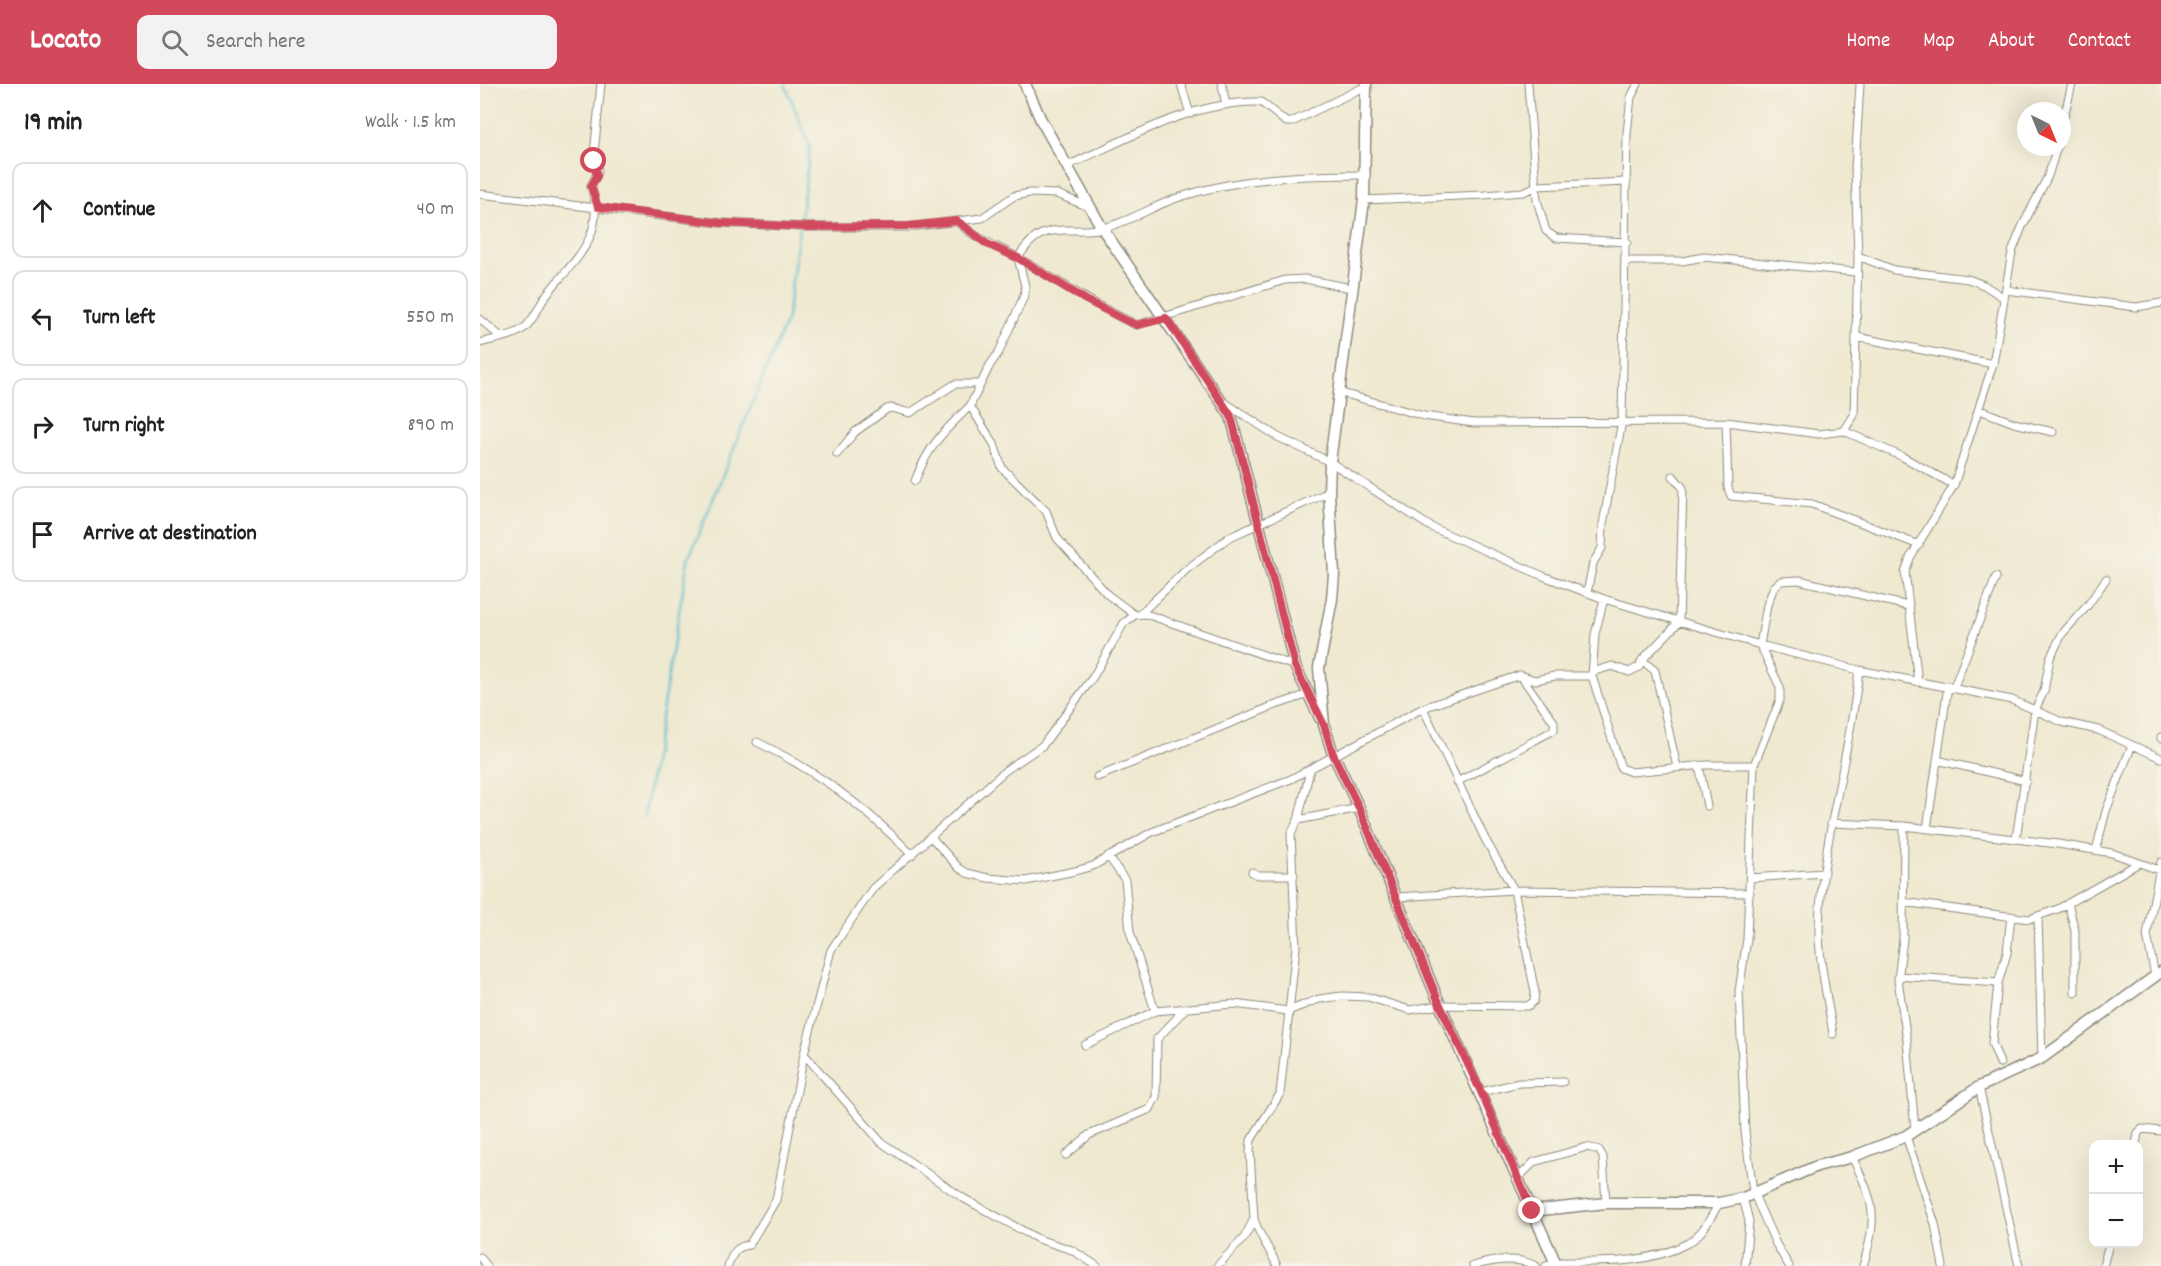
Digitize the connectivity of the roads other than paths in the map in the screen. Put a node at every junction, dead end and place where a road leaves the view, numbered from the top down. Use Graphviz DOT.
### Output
graph roads {
  1 [pos="601,84"];
  2 [pos="1024,84"];
  3 [pos="1181,84"];
  4 [pos="1222,84"];
  5 [pos="1528,84"];
  6 [pos="1638,84"];
  7 [pos="1860,84"];
  8 [pos="2072,84"];
  9 [pos="1366,85"];
  10 [pos="2068,102"];
  11 [pos="1226,105"];
  12 [pos="1190,114"];
  13 [pos="2054,156"];
  14 [pos="1067,166"];
  15 [pos="1366,175"];
  16 [pos="1627,182"];
  17 [pos="1537,186"];
  18 [pos="480,194"];
  19 [pos="1364,200"];
  20 [pos="598,207"];
  21 [pos="1090,207"];
  22 [pos="957,221"];
  23 [pos="1102,228"];
  24 [pos="1627,242"];
  25 [pos="1858,256"];
  26 [pos="1018,258"];
  27 [pos="1626,261"];
  28 [pos="1855,272"];
  29 [pos="1352,288"];
  30 [pos="2006,290"];
  31 [pos="2004,298"];
  32 [pos="2161,303"];
  33 [pos="1166,318"];
  34 [pos="480,319"];
  35 [pos="501,337"];
  36 [pos="1857,337"];
  37 [pos="480,343"];
  38 [pos="1993,364"];
  39 [pos="980,384"];
  40 [pos="1338,392"];
  41 [pos="1222,400"];
  42 [pos="970,406"];
  43 [pos="1980,410"];
  44 [pos="1622,421"];
  45 [pos="1726,422"];
  46 [pos="1844,431"];
  47 [pos="2053,432"];
  48 [pos="837,454"];
  49 [pos="1330,462"];
  50 [pos="1673,476"];
  51 [pos="915,481"];
  52 [pos="1954,485"];
  53 [pos="1329,492"];
  54 [pos="1261,525"];
  55 [pos="1918,545"];
  56 [pos="1996,577"];
  57 [pos="2106,579"];
  58 [pos="1587,592"];
  59 [pos="1604,599"];
  60 [pos="1908,606"];
  61 [pos="1138,614"];
  62 [pos="1679,622"];
  63 [pos="1760,645"];
  64 [pos="1642,660"];
  65 [pos="1295,666"];
  66 [pos="1859,670"];
  67 [pos="1592,674"];
  68 [pos="1520,675"];
  69 [pos="1918,682"];
  70 [pos="1951,687"];
  71 [pos="1309,694"];
  72 [pos="1423,708"];
  73 [pos="2036,710"];
  74 [pos="1324,725"];
  75 [pos="757,742"];
  76 [pos="2132,745"];
  77 [pos="1333,754"];
  78 [pos="2161,758"];
  79 [pos="1937,760"];
  80 [pos="1700,765"];
  81 [pos="1754,765"];
  82 [pos="1677,767"];
  83 [pos="1310,770"];
  84 [pos="1097,777"];
  85 [pos="2026,781"];
  86 [pos="1457,782"];
  87 [pos="1707,806"];
  88 [pos="1359,808"];
  89 [pos="1298,820"];
  90 [pos="1831,823"];
  91 [pos="1927,825"];
  92 [pos="1904,826"];
  93 [pos="930,836"];
  94 [pos="2016,839"];
  95 [pos="2096,850"];
  96 [pos="912,855"];
  97 [pos="1108,856"];
  98 [pos="2139,863"];
  99 [pos="2160,866"];
  100 [pos="1252,872"];
  101 [pos="1824,873"];
  102 [pos="1294,875"];
  103 [pos="1750,878"];
  104 [pos="1514,890"];
  105 [pos="1750,892"];
  106 [pos="1396,897"];
  107 [pos="1903,902"];
  108 [pos="2068,903"];
  109 [pos="2011,916"];
  110 [pos="2038,917"];
  111 [pos="2158,974"];
  112 [pos="1898,976"];
  113 [pos="1998,984"];
  114 [pos="2075,993"];
  115 [pos="1440,1005"];
  116 [pos="1186,1008"];
  117 [pos="1155,1011"];
  118 [pos="1288,1011"];
  119 [pos="1833,1034"];
  120 [pos="1085,1045"];
  121 [pos="804,1054"];
  122 [pos="2042,1058"];
  123 [pos="2000,1063"];
  124 [pos="1563,1082"];
  125 [pos="1979,1087"];
  126 [pos="1481,1092"];
  127 [pos="2161,1131"];
  128 [pos="1911,1133"];
  129 [pos="2137,1140"];
  130 [pos="1066,1155"];
  131 [pos="1852,1157"];
  132 [pos="1518,1178"];
  133 [pos="1753,1192"];
  134 [pos="1743,1198"];
  135 [pos="1606,1203"];
  136 [pos="1719,1203"];
  137 [pos="1532,1211"];
  138 [pos="1254,1219"];
  139 [pos="2108,1248"];
  140 [pos="480,1257"];
  141 [pos="1553,1265"];
  142 [pos="487,1266"];
  143 [pos="728,1266"];
  144 [pos="1097,1266"];
  145 [pos="1217,1266"];
  146 [pos="1277,1266"];
  147 [pos="1473,1266"];
  148 [pos="1536,1266"];
  149 [pos="1745,1266"];
  150 [pos="1789,1266"];
  151 [pos="1863,1266"];
  152 [pos="1943,1266"];
  153 [pos="2019,1266"];
  154 [pos="2103,1266"];
  1 -- 20 [label="street"];
  2 -- 14 [label="street"];
  3 -- 12 [label="street"];
  4 -- 11 [label="street"];
  5 -- 17 [label="street"];
  6 -- 16 [label="street"];
  7 -- 25 [label="street"];
  8 -- 10 [label="street"];
  9 -- 11 [label="street"];
  9 -- 15 [label="street"];
  11 -- 12 [label="street"];
  12 -- 14 [label="street"];
  13 -- 30 [label="street"];
  14 -- 21 [label="street"];
  15 -- 19 [label="street"];
  15 -- 23 [label="street"];
  16 -- 17 [label="street"];
  16 -- 24 [label="street"];
  17 -- 19 [label="street"];
  17 -- 24 [label="street"];
  18 -- 20 [label="street"];
  19 -- 29 [label="street"];
  20 -- 22 [label="street"];
  20 -- 35 [label="street"];
  21 -- 22 [label="street"];
  21 -- 23 [label="street"];
  22 -- 26 [label="street"];
  23 -- 26 [label="street"];
  23 -- 33 [label="street"];
  24 -- 27 [label="street"];
  25 -- 28 [label="street"];
  25 -- 31 [label="street"];
  26 -- 33 [label="street"];
  26 -- 39 [label="street"];
  27 -- 28 [label="street"];
  27 -- 44 [label="street"];
  28 -- 36 [label="street"];
  29 -- 33 [label="street"];
  29 -- 40 [label="street"];
  30 -- 31 [label="street"];
  30 -- 32 [label="street"];
  31 -- 38 [label="street"];
  33 -- 41 [label="street"];
  34 -- 35 [label="street"];
  35 -- 37 [label="street"];
  36 -- 38 [label="street"];
  36 -- 46 [label="street"];
  38 -- 43 [label="street"];
  39 -- 42 [label="street"];
  39 -- 48 [label="street"];
  40 -- 44 [label="street"];
  40 -- 49 [label="street"];
  41 -- 49 [label="street"];
  41 -- 54 [label="street"];
  42 -- 51 [label="street"];
  42 -- 61 [label="street"];
  43 -- 47 [label="street"];
  43 -- 52 [label="street"];
  44 -- 45 [label="street"];
  44 -- 58 [label="street"];
  45 -- 46 [label="street"];
  45 -- 55 [label="street"];
  46 -- 52 [label="street"];
  49 -- 53 [label="street"];
  49 -- 58 [label="street"];
  50 -- 62 [label="street"];
  52 -- 55 [label="street"];
  53 -- 54 [label="street"];
  53 -- 74 [label="street"];
  54 -- 61 [label="street"];
  54 -- 65 [label="street"];
  55 -- 60 [label="street"];
  56 -- 70 [label="street"];
  57 -- 73 [label="street"];
  58 -- 59 [label="street"];
  59 -- 62 [label="street"];
  59 -- 67 [label="street"];
  60 -- 63 [label="street"];
  60 -- 69 [label="street"];
  61 -- 65 [label="street"];
  61 -- 93 [label="street"];
  62 -- 63 [label="street"];
  62 -- 64 [label="street"];
  63 -- 66 [label="street"];
  63 -- 81 [label="street"];
  64 -- 67 [label="street"];
  64 -- 82 [label="street"];
  65 -- 71 [label="street"];
  66 -- 69 [label="street"];
  66 -- 90 [label="street"];
  67 -- 68 [label="street"];
  67 -- 82 [label="street"];
  68 -- 72 [label="street"];
  68 -- 86 [label="street"];
  69 -- 70 [label="street"];
  70 -- 73 [label="street"];
  70 -- 79 [label="street"];
  71 -- 74 [label="street"];
  71 -- 84 [label="street"];
  72 -- 77 [label="street"];
  72 -- 86 [label="street"];
  73 -- 76 [label="street"];
  73 -- 85 [label="street"];
  74 -- 77 [label="street"];
  75 -- 96 [label="street"];
  76 -- 78 [label="street"];
  76 -- 95 [label="street"];
  77 -- 83 [label="street"];
  77 -- 88 [label="street"];
  79 -- 85 [label="street"];
  79 -- 91 [label="street"];
  80 -- 81 [label="street"];
  80 -- 82 [label="street"];
  80 -- 87 [label="street"];
  81 -- 103 [label="street"];
  83 -- 89 [label="street"];
  83 -- 97 [label="street"];
  85 -- 94 [label="street"];
  86 -- 104 [label="street"];
  88 -- 89 [label="street"];
  88 -- 106 [label="street"];
  89 -- 102 [label="street"];
  90 -- 92 [label="street"];
  90 -- 101 [label="street"];
  91 -- 92 [label="street"];
  91 -- 94 [label="street"];
  92 -- 107 [label="street"];
  93 -- 96 [label="street"];
  93 -- 97 [label="street"];
  94 -- 95 [label="street"];
  95 -- 98 [label="street"];
  96 -- 121 [label="street"];
  97 -- 117 [label="street"];
  98 -- 99 [label="street"];
  98 -- 108 [label="street"];
  99 -- 111 [label="street"];
  100 -- 102 [label="street"];
  101 -- 103 [label="street"];
  101 -- 119 [label="street"];
  102 -- 118 [label="street"];
  103 -- 105 [label="street"];
  104 -- 105 [label="street"];
  104 -- 106 [label="street"];
  104 -- 115 [label="street"];
  105 -- 133 [label="street"];
  106 -- 115 [label="street"];
  107 -- 109 [label="street"];
  107 -- 112 [label="street"];
  108 -- 110 [label="street"];
  108 -- 114 [label="street"];
  109 -- 110 [label="street"];
  109 -- 113 [label="street"];
  110 -- 122 [label="street"];
  111 -- 122 [label="street"];
  112 -- 113 [label="street"];
  112 -- 128 [label="street"];
  113 -- 123 [label="street"];
  115 -- 118 [label="street"];
  115 -- 126 [label="street"];
  116 -- 117 [label="street"];
  116 -- 118 [label="street"];
  116 -- 130 [label="street"];
  117 -- 120 [label="street"];
  118 -- 138 [label="street"];
  121 -- 143 [label="street"];
  121 -- 144 [label="street"];
  122 -- 125 [label="street"];
  124 -- 126 [label="street"];
  125 -- 128 [label="street"];
  125 -- 153 [label="street"];
  126 -- 132 [label="street"];
  127 -- 129 [label="street"];
  128 -- 131 [label="street"];
  128 -- 152 [label="street"];
  131 -- 133 [label="street"];
  131 -- 151 [label="street"];
  132 -- 135 [label="street"];
  132 -- 137 [label="street"];
  133 -- 134 [label="street"];
  133 -- 150 [label="street"];
  134 -- 136 [label="street"];
  134 -- 149 [label="street"];
  135 -- 136 [label="street"];
  135 -- 137 [label="street"];
  136 -- 141 [label="street"];
  137 -- 141 [label="street"];
  138 -- 145 [label="street"];
  138 -- 146 [label="street"];
  139 -- 154 [label="street"];
  140 -- 142 [label="street"];
  147 -- 148 [label="street"];
}
